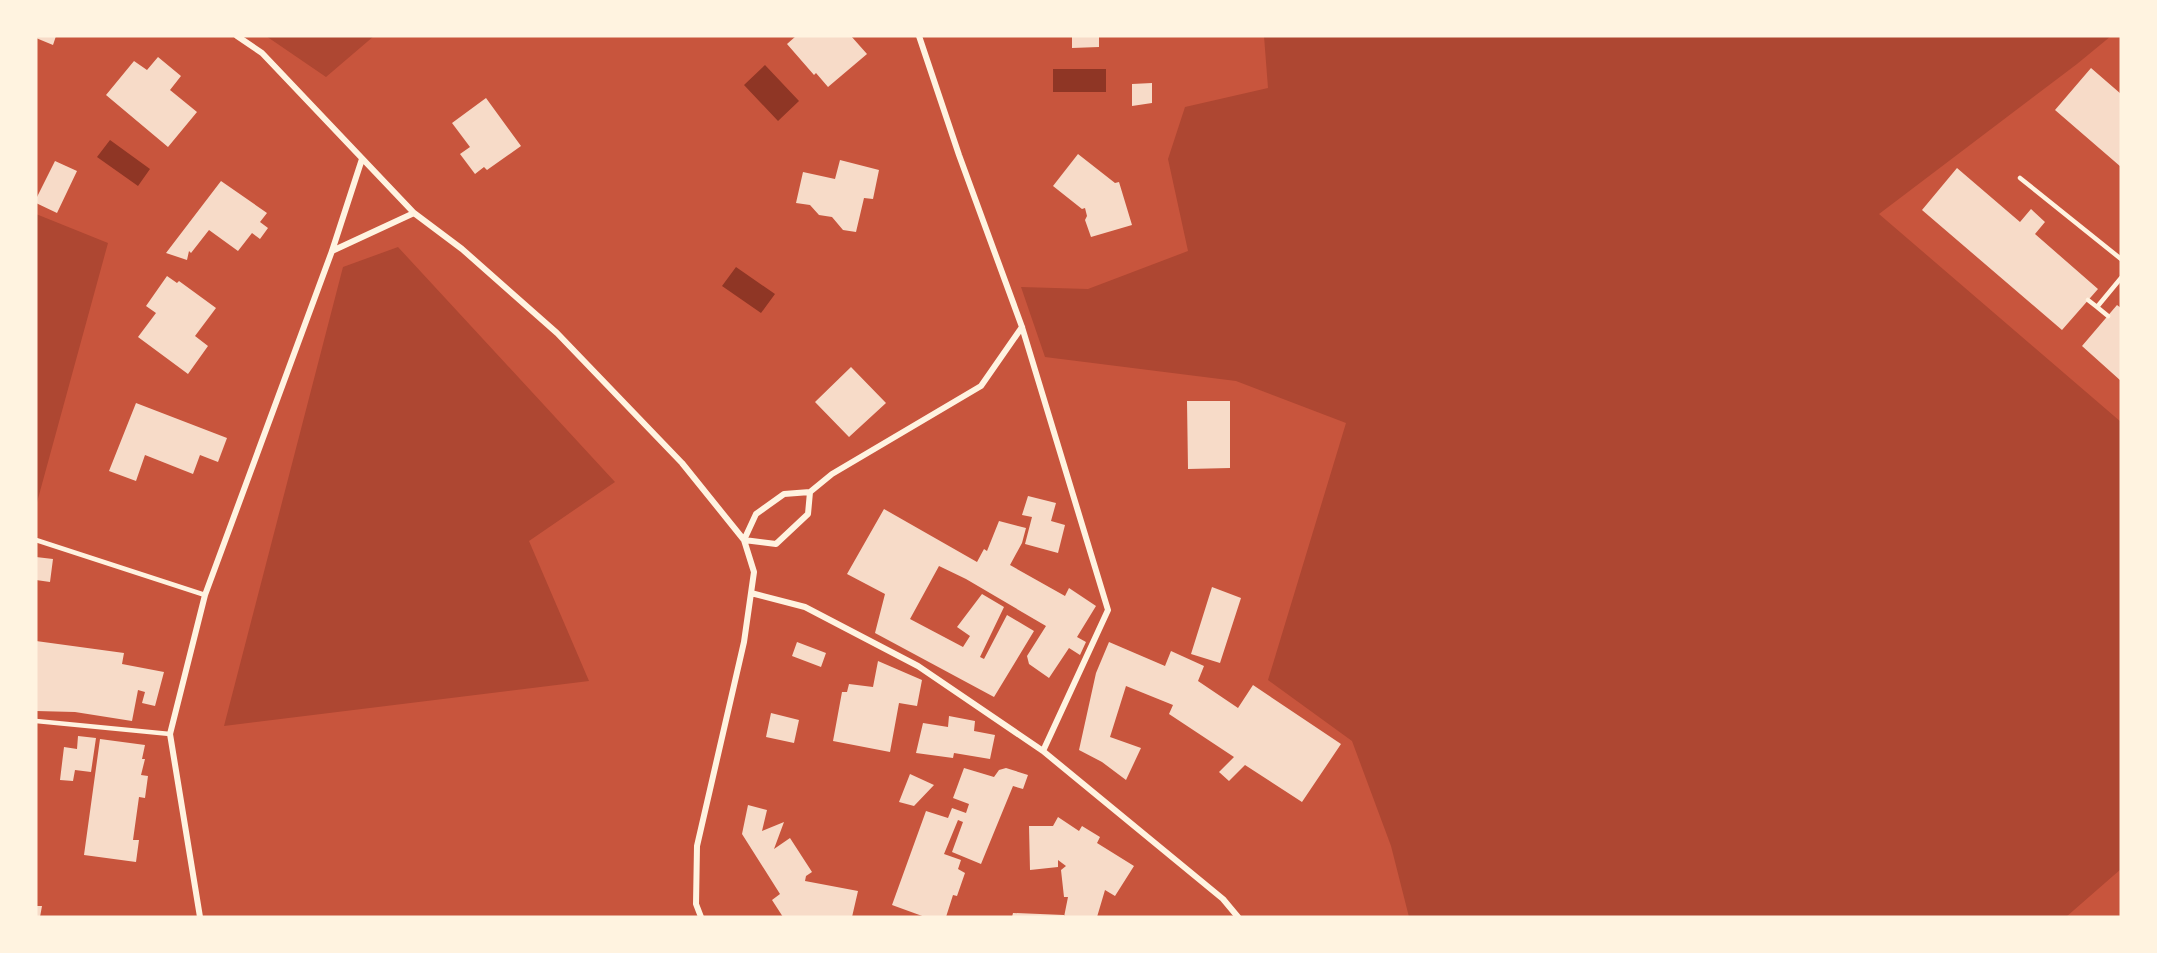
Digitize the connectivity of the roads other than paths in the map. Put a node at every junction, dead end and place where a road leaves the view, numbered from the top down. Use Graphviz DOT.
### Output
graph roads {
  1 [pos="237,36"];
  2 [pos="919,36"];
  3 [pos="362,159"];
  4 [pos="2020,178"];
  5 [pos="414,213"];
  6 [pos="332,251"];
  7 [pos="2121,259"];
  8 [pos="2121,278"];
  9 [pos="2088,300"];
  10 [pos="2097,307"];
  11 [pos="2108,316"];
  12 [pos="1022,327"];
  13 [pos="810,492"];
  14 [pos="36,540"];
  15 [pos="744,540"];
  16 [pos="751,593"];
  17 [pos="205,595"];
  18 [pos="36,721"];
  19 [pos="170,734"];
  20 [pos="1043,751"];
  21 [pos="200,917"];
  22 [pos="701,917"];
  23 [pos="1238,917"];
  1 -- 3 [label="street"];
  2 -- 12 [label="street"];
  3 -- 5 [label="street"];
  3 -- 6 [label="street"];
  4 -- 7 [label="lane"];
  5 -- 6 [label="street"];
  5 -- 15 [label="street"];
  6 -- 17 [label="street"];
  8 -- 10 [label="lane"];
  9 -- 10 [label="lane"];
  10 -- 11 [label="lane"];
  12 -- 13 [label="street"];
  12 -- 20 [label="street"];
  13 -- 15 [label="street"];
  13 -- 15 [label="street"];
  14 -- 17 [label="lane"];
  15 -- 16 [label="street"];
  16 -- 20 [label="street"];
  16 -- 22 [label="street"];
  17 -- 19 [label="street"];
  18 -- 19 [label="lane"];
  19 -- 21 [label="street"];
  20 -- 23 [label="street"];
}
